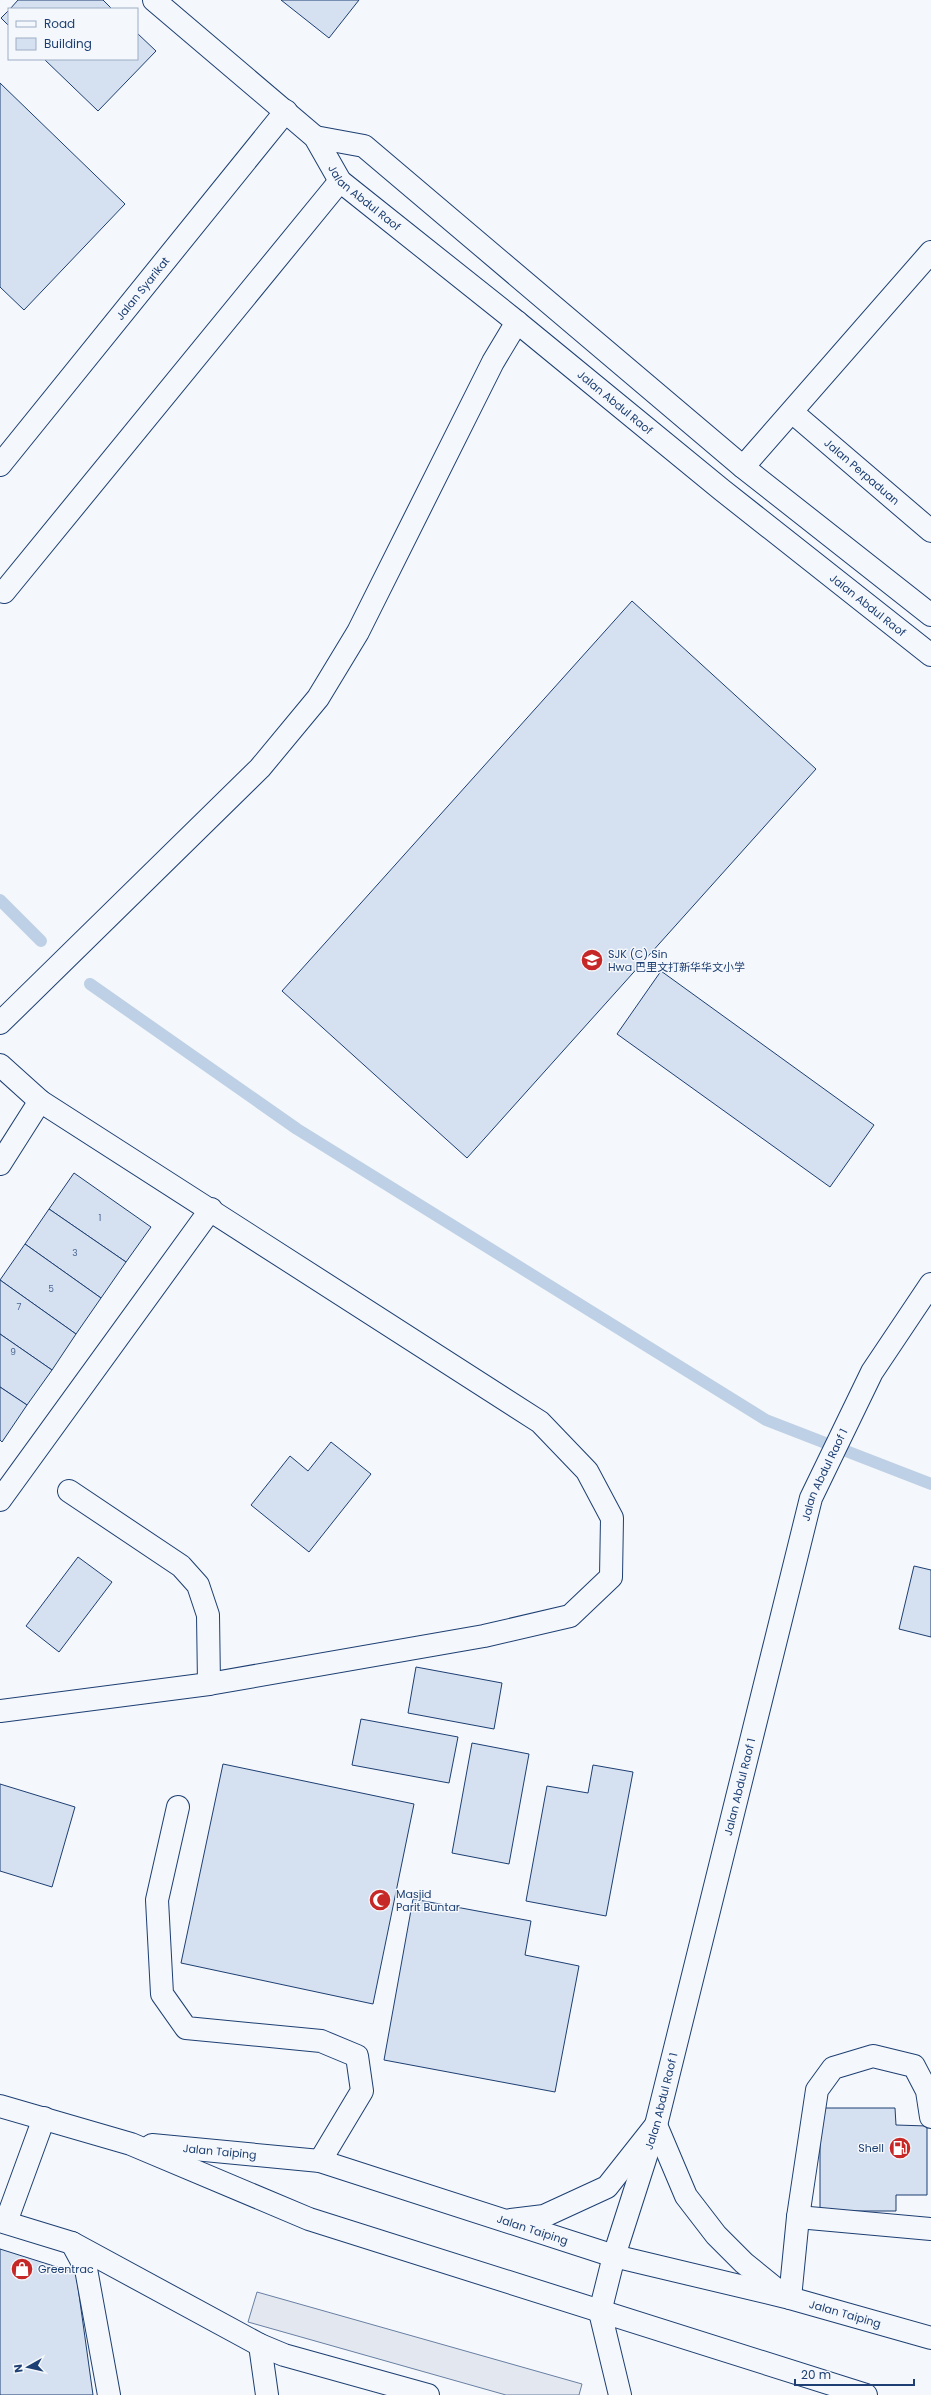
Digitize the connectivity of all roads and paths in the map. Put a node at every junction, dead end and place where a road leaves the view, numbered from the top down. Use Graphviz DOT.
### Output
graph roads {
  1 [pos="154,0"];
  2 [pos="286,112"];
  3 [pos="315,137"];
  4 [pos="340,181"];
  5 [pos="931,252"];
  6 [pos="517,322"];
  7 [pos="792,412"];
  8 [pos="0,465"];
  9 [pos="743,467"];
  10 [pos="931,532"];
  11 [pos="4,592"];
  12 [pos="931,615"];
  13 [pos="931,655"];
  14 [pos="0,1023"];
  15 [pos="0,1065"];
  16 [pos="40,1101"];
  17 [pos="0,1164"];
  18 [pos="211,1209"];
  19 [pos="931,1284"];
  20 [pos="68,1491"];
  21 [pos="0,1500"];
  22 [pos="209,1684"];
  23 [pos="0,1711"];
  24 [pos="178,1808"];
  25 [pos="0,2106"];
  26 [pos="931,2116"];
  27 [pos="44,2118"];
  28 [pos="656,2125"];
  29 [pos="131,2144"];
  30 [pos="320,2161"];
  31 [pos="798,2216"];
  32 [pos="504,2221"];
  33 [pos="3,2222"];
  34 [pos="931,2229"];
  35 [pos="72,2243"];
  36 [pos="614,2256"];
  37 [pos="788,2298"];
  38 [pos="600,2312"];
  39 [pos="931,2338"];
  40 [pos="260,2345"];
  41 [pos="109,2395"];
  42 [pos="267,2395"];
  43 [pos="428,2395"];
  44 [pos="620,2395"];
  45 [pos="866,2395"];
  1 -- 2 [label="main road, Jalan Abdul Raof"];
  2 -- 3 [label="main road, Jalan Abdul Raof"];
  2 -- 8 [label="main road, Jalan Syarikat"];
  3 -- 4 [label="main road, Jalan Abdul Raof"];
  3 -- 9 [label="main road"];
  4 -- 6 [label="main road, Jalan Abdul Raof"];
  4 -- 11 [label="main road"];
  5 -- 7 [label="main road"];
  6 -- 13 [label="main road, Jalan Abdul Raof"];
  6 -- 14 [label="main road"];
  7 -- 9 [label="main road"];
  7 -- 10 [label="main road, Jalan Perpaduan"];
  9 -- 12 [label="main road"];
  15 -- 16 [label="main road"];
  16 -- 17 [label="main road"];
  16 -- 18 [label="main road"];
  18 -- 21 [label="main road"];
  18 -- 22 [label="main road"];
  19 -- 28 [label="main road, Jalan Abdul Raof 1"];
  20 -- 22 [label="main road"];
  22 -- 23 [label="main road"];
  24 -- 30 [label="main road"];
  25 -- 27 [label="main road, Jalan Taiping"];
  26 -- 31 [label="main road"];
  27 -- 29 [label="main road, Jalan Taiping"];
  27 -- 33 [label="main road"];
  28 -- 32 [label="main road"];
  28 -- 36 [label="main road, Jalan Abdul Raof 1"];
  28 -- 37 [label="main road"];
  29 -- 30 [label="main road, Jalan Taiping"];
  29 -- 38 [label="main road, Jalan Taiping"];
  30 -- 32 [label="main road, Jalan Taiping"];
  31 -- 34 [label="main road"];
  31 -- 37 [label="main road"];
  32 -- 36 [label="main road, Jalan Taiping"];
  33 -- 35 [label="main road"];
  35 -- 40 [label="main road"];
  35 -- 41 [label="main road"];
  36 -- 37 [label="main road, Jalan Taiping"];
  36 -- 38 [label="main road, Jalan Abdul Raof 1"];
  37 -- 39 [label="main road, Jalan Taiping"];
  38 -- 44 [label="main road"];
  38 -- 45 [label="main road, Jalan Taiping"];
  40 -- 42 [label="main road"];
  40 -- 43 [label="main road"];
}
